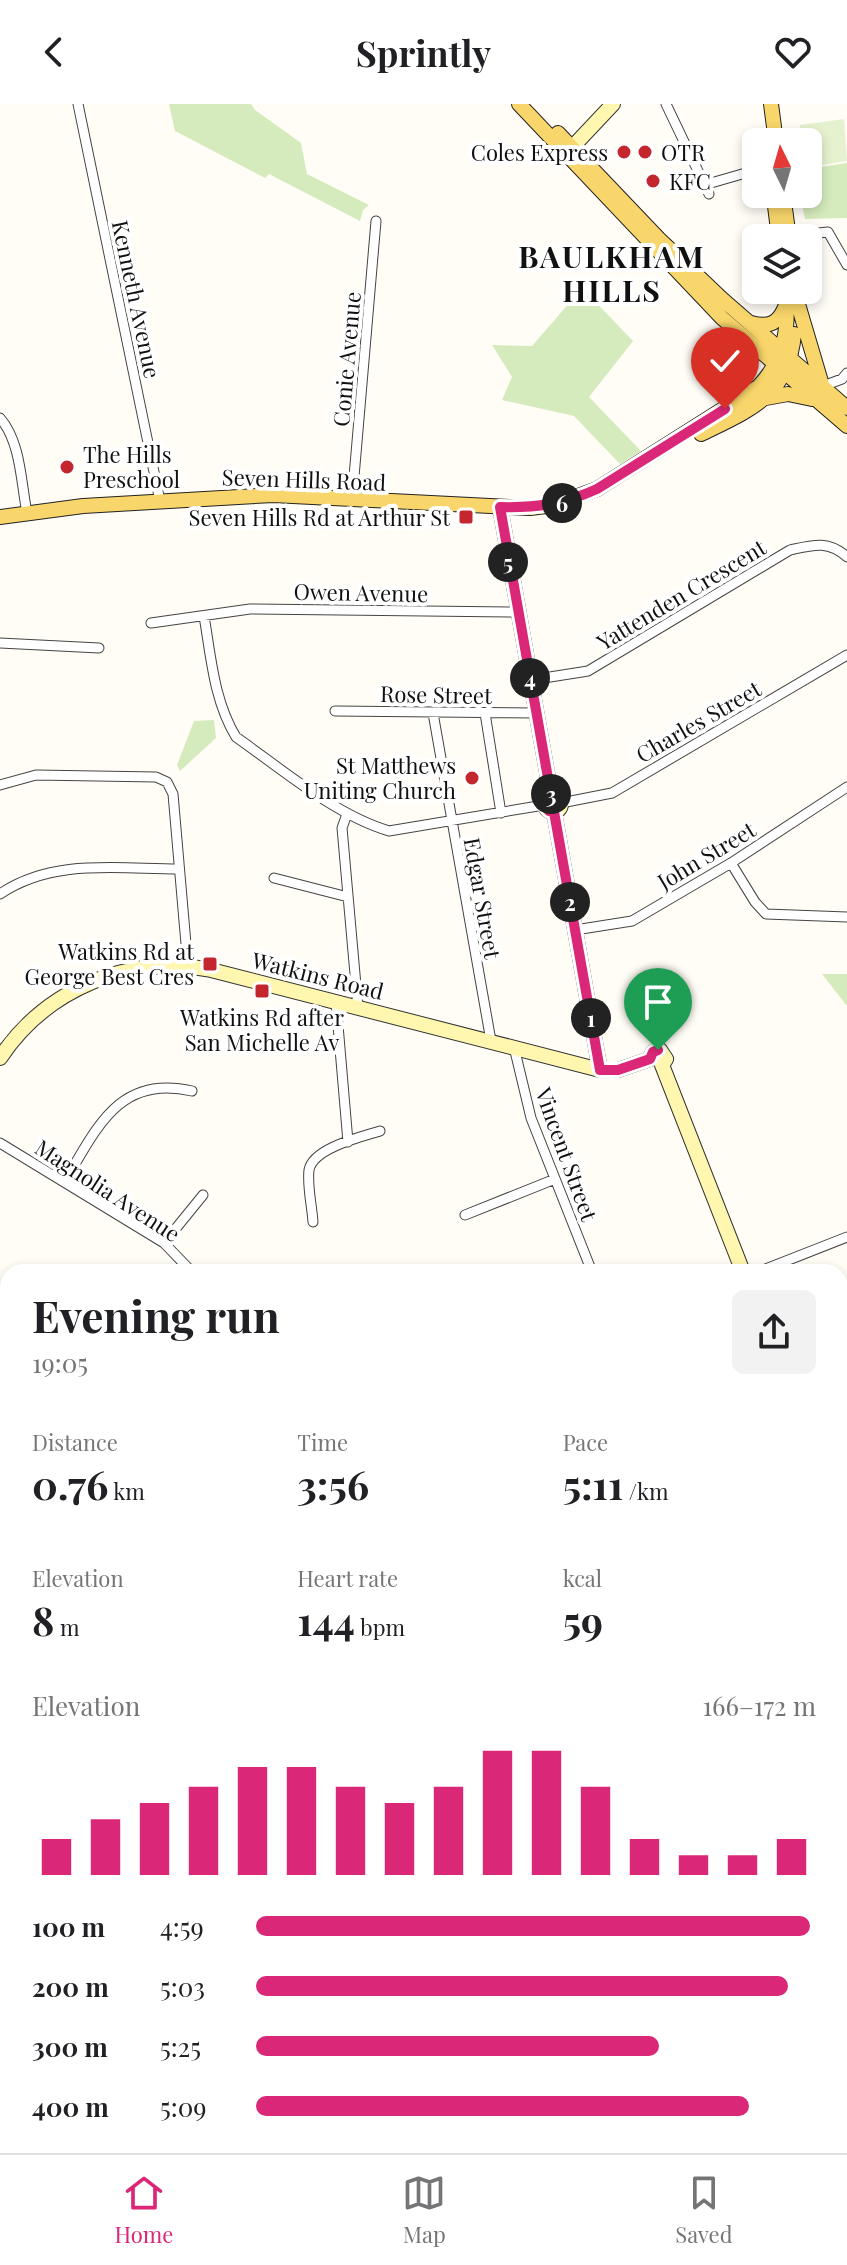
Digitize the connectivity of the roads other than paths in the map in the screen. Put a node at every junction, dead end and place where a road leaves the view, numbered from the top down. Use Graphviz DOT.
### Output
graph roads {
  1 [pos="78,104"];
  2 [pos="519,104"];
  3 [pos="530,104"];
  4 [pos="613,104"];
  5 [pos="666,104"];
  6 [pos="762,104"];
  7 [pos="771,104"];
  8 [pos="765,128"];
  9 [pos="774,128"];
  10 [pos="568,151"];
  11 [pos="742,176"];
  12 [pos="376,221"];
  13 [pos="822,233"];
  14 [pos="847,265"];
  15 [pos="786,304"];
  16 [pos="789,304"];
  17 [pos="793,304"];
  18 [pos="747,323"];
  19 [pos="784,363"];
  20 [pos="847,373"];
  21 [pos="823,386"];
  22 [pos="763,399"];
  23 [pos="820,402"];
  24 [pos="847,408"];
  25 [pos="0,418"];
  26 [pos="847,426"];
  27 [pos="352,500"];
  28 [pos="160,501"];
  29 [pos="500,510"];
  30 [pos="27,513"];
  31 [pos="0,517"];
  32 [pos="847,557"];
  33 [pos="518,612"];
  34 [pos="204,616"];
  35 [pos="151,623"];
  36 [pos="0,643"];
  37 [pos="99,648"];
  38 [pos="847,655"];
  39 [pos="531,680"];
  40 [pos="335,711"];
  41 [pos="433,713"];
  42 [pos="485,713"];
  43 [pos="537,713"];
  44 [pos="1,782"];
  45 [pos="847,787"];
  46 [pos="553,804"];
  47 [pos="501,813"];
  48 [pos="347,814"];
  49 [pos="451,822"];
  50 [pos="731,863"];
  51 [pos="179,869"];
  52 [pos="274,878"];
  53 [pos="0,894"];
  54 [pos="348,897"];
  55 [pos="847,917"];
  56 [pos="575,930"];
  57 [pos="188,967"];
  58 [pos="336,1002"];
  59 [pos="358,1008"];
  60 [pos="491,1041"];
  61 [pos="514,1047"];
  62 [pos="0,1058"];
  63 [pos="600,1070"];
  64 [pos="192,1091"];
  65 [pos="380,1131"];
  66 [pos="348,1142"];
  67 [pos="0,1143"];
  68 [pos="555,1179"];
  69 [pos="65,1181"];
  70 [pos="203,1195"];
  71 [pos="465,1215"];
  72 [pos="313,1222"];
  73 [pos="847,1237"];
  74 [pos="164,1243"];
  75 [pos="184,1264"];
  76 [pos="589,1264"];
  77 [pos="740,1264"];
  78 [pos="778,1264"];
  1 -- 28 [label="street, Kenneth Avenue"];
  2 -- 10 [label="main road"];
  3 -- 10 [label="main road"];
  4 -- 10 [label="street"];
  5 -- 11 [label="street"];
  6 -- 8 [label="main road"];
  7 -- 9 [label="main road"];
  10 -- 18 [label="main road"];
  10 -- 19 [label="main road"];
  12 -- 27 [label="street, Conie Avenue"];
  13 -- 14 [label="street"];
  15 -- 18 [label="main road"];
  16 -- 19 [label="main road"];
  17 -- 21 [label="main road"];
  18 -- 19 [label="main road"];
  19 -- 21 [label="main road"];
  19 -- 22 [label="main road, Seven Hills Road"];
  19 -- 23 [label="main road"];
  19 -- 29 [label="main road, Seven Hills Road"];
  20 -- 21 [label="street"];
  21 -- 24 [label="main road"];
  22 -- 23 [label="main road"];
  22 -- 29 [label="main road, Seven Hills Road"];
  23 -- 26 [label="main road"];
  25 -- 30 [label="street"];
  27 -- 28 [label="main road, Seven Hills Road"];
  27 -- 29 [label="main road, Seven Hills Road"];
  28 -- 30 [label="main road, Seven Hills Road"];
  29 -- 33 [label="street"];
  30 -- 31 [label="main road, Seven Hills Road"];
  32 -- 39 [label="street, Yattenden Crescent"];
  33 -- 34 [label="street, Owen Avenue"];
  33 -- 39 [label="street"];
  34 -- 35 [label="street, Owen Avenue"];
  34 -- 48 [label="street, Charles Street"];
  36 -- 37 [label="street"];
  38 -- 46 [label="street, Charles Street"];
  39 -- 43 [label="street"];
  40 -- 41 [label="street, Rose Street"];
  41 -- 42 [label="street, Rose Street"];
  41 -- 49 [label="street, Edgar Street"];
  42 -- 43 [label="street, Rose Street"];
  42 -- 47 [label="street"];
  43 -- 46 [label="street"];
  44 -- 51 [label="street"];
  45 -- 50 [label="street, John Street"];
  46 -- 47 [label="street, Charles Street"];
  46 -- 56 [label="street"];
  47 -- 49 [label="street, Charles Street"];
  48 -- 49 [label="street, Charles Street"];
  48 -- 54 [label="street"];
  49 -- 60 [label="street, Edgar Street"];
  50 -- 55 [label="street"];
  50 -- 56 [label="street, John Street"];
  51 -- 53 [label="street"];
  51 -- 57 [label="street"];
  52 -- 54 [label="street"];
  54 -- 59 [label="street"];
  56 -- 63 [label="street"];
  57 -- 58 [label="street, Watkins Road"];
  57 -- 62 [label="street, Watkins Road"];
  58 -- 59 [label="street, Watkins Road"];
  58 -- 66 [label="street"];
  59 -- 60 [label="street, Watkins Road"];
  60 -- 61 [label="street, Watkins Road"];
  61 -- 63 [label="street, Watkins Road"];
  61 -- 68 [label="street, Vincent Street"];
  63 -- 77 [label="street, Watkins Road"];
  64 -- 69 [label="street"];
  65 -- 66 [label="street"];
  66 -- 72 [label="street"];
  67 -- 69 [label="street, Magnolia Avenue"];
  68 -- 71 [label="street"];
  68 -- 76 [label="street, Vincent Street"];
  69 -- 74 [label="street, Magnolia Avenue"];
  70 -- 74 [label="street"];
  73 -- 78 [label="street"];
  74 -- 75 [label="street, Magnolia Avenue"];
}
